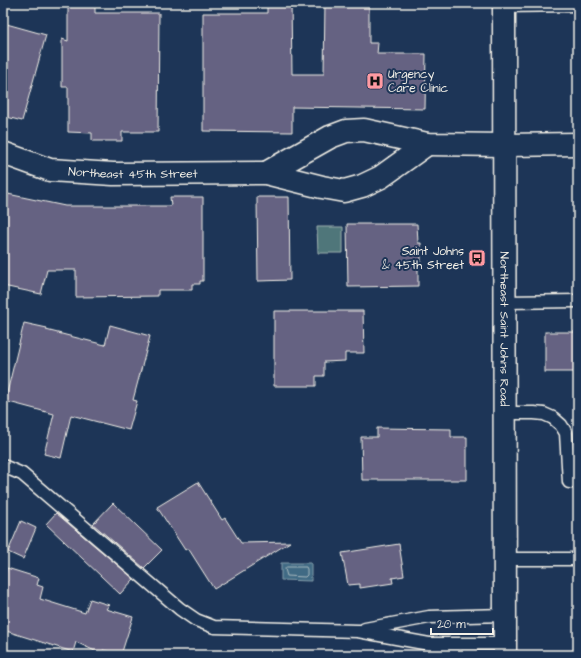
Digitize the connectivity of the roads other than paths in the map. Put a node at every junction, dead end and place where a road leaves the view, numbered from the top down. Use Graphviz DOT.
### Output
graph roads {
  1 [pos="540,4"];
  2 [pos="504,5"];
  3 [pos="578,5"];
  4 [pos="427,144"];
  5 [pos="578,144"];
  6 [pos="504,146"];
  7 [pos="3,153"];
  8 [pos="266,173"];
  9 [pos="578,301"];
  10 [pos="504,302"];
  11 [pos="505,413"];
  12 [pos="3,466"];
  13 [pos="578,482"];
  14 [pos="505,559"];
  15 [pos="578,559"];
  16 [pos="505,615"];
  17 [pos="358,631"];
  18 [pos="505,649"];
  1 -- 2 [label="lane"];
  1 -- 3 [label="lane"];
  2 -- 6 [label="street, Northeast Saint Johns Road"];
  4 -- 6 [label="street, Northeast 45th Street"];
  4 -- 8 [label="street, Northeast 45th Street"];
  4 -- 8 [label="street, Northeast 45th Street"];
  5 -- 6 [label="street, Northeast 45th Street"];
  6 -- 10 [label="street, Northeast Saint Johns Road"];
  7 -- 8 [label="street, Northeast 45th Street"];
  9 -- 10 [label="lane"];
  10 -- 11 [label="street, Northeast Saint Johns Road"];
  11 -- 13 [label="lane"];
  11 -- 14 [label="street, Northeast Saint Johns Road"];
  12 -- 17 [label="lane"];
  14 -- 15 [label="lane"];
  14 -- 16 [label="street, Northeast Saint Johns Road"];
  16 -- 17 [label="lane"];
  16 -- 18 [label="street, Northeast Saint Johns Road"];
  17 -- 18 [label="lane"];
}
